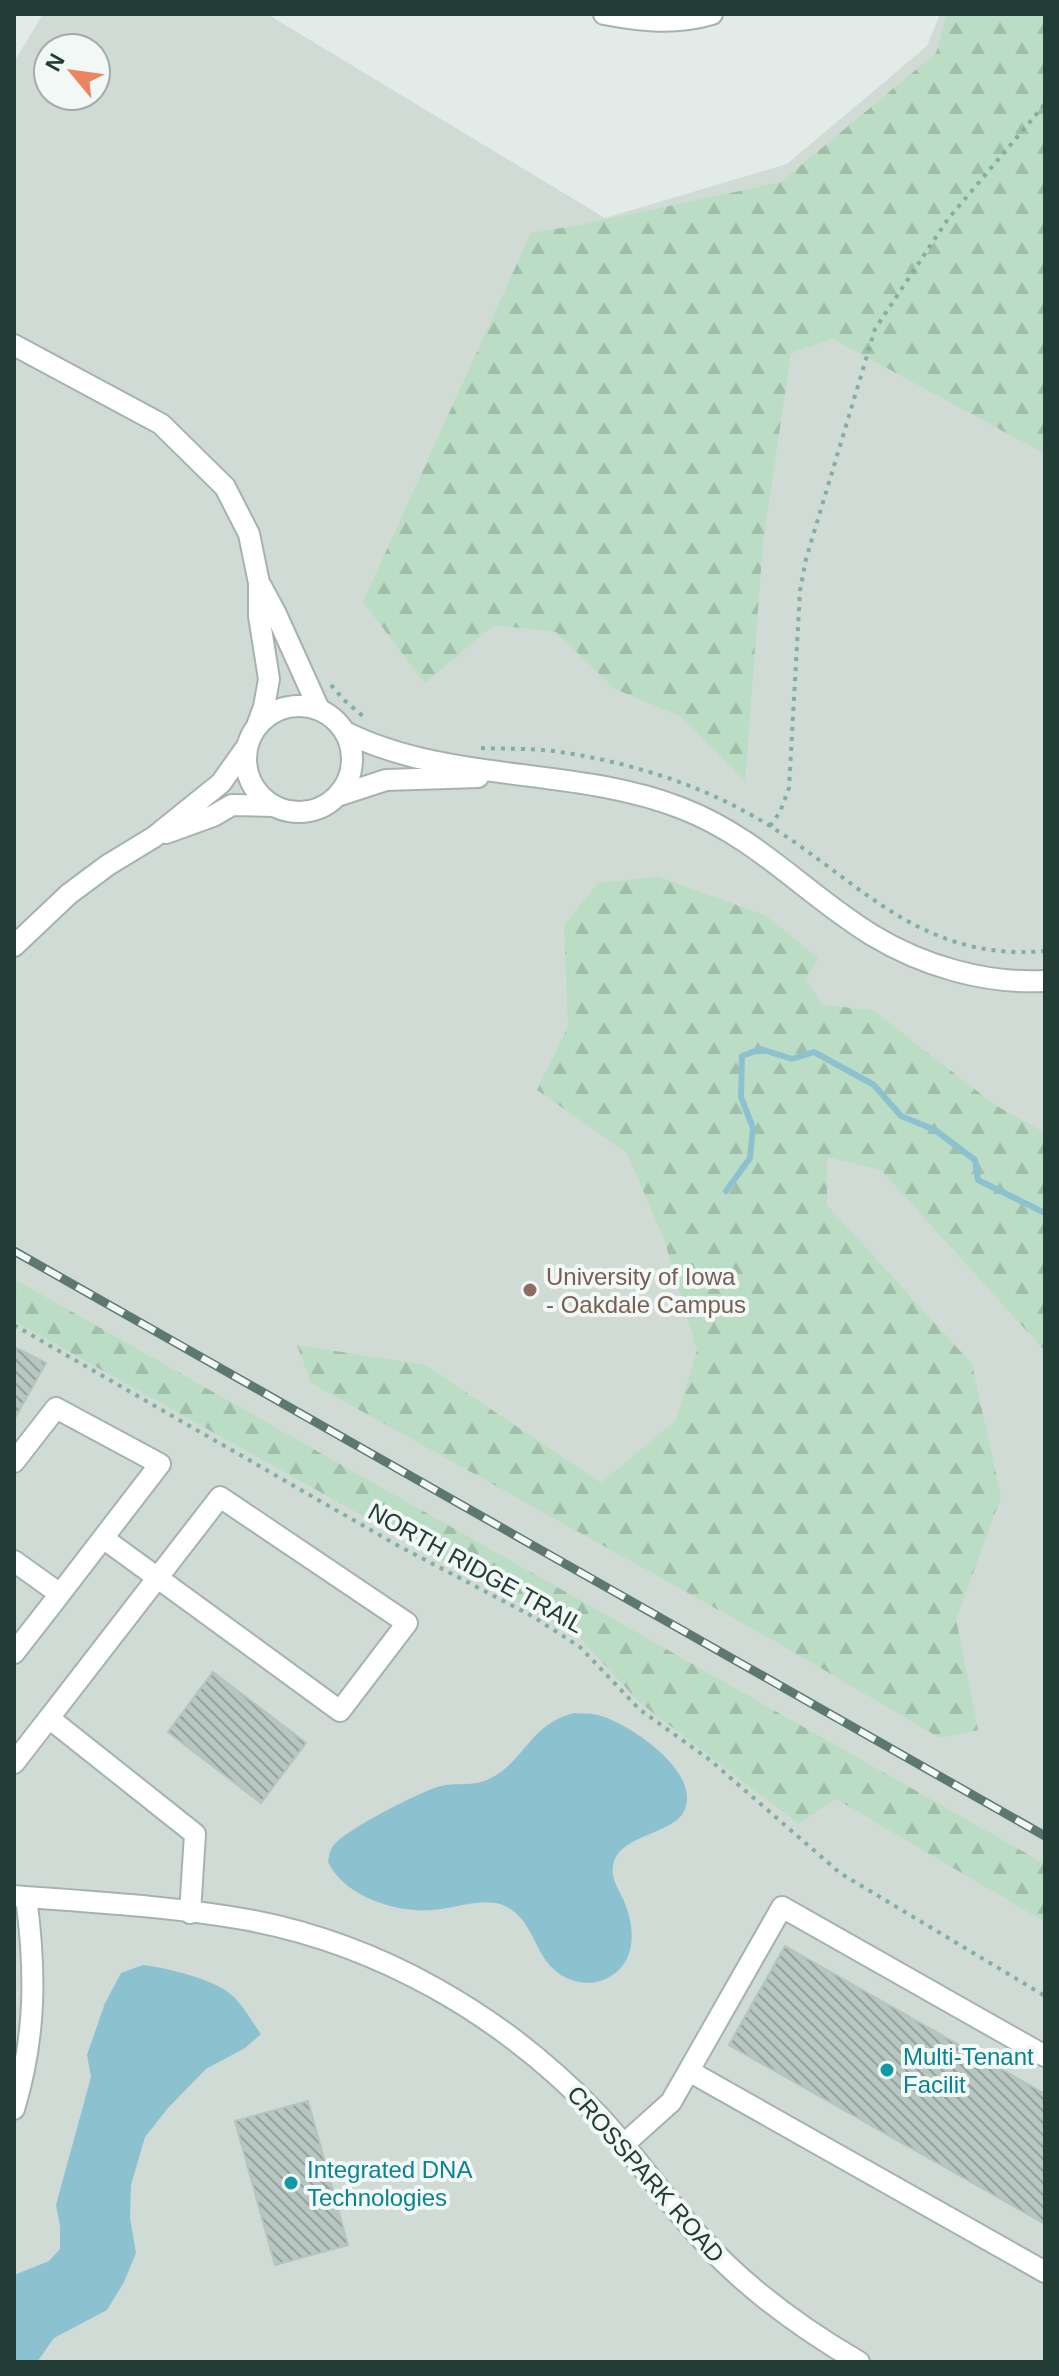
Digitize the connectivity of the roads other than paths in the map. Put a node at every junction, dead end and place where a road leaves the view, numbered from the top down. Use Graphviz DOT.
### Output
graph roads {
  1 [pos="604,14"];
  2 [pos="712,14"];
  3 [pos="14,345"];
  4 [pos="259,583"];
  5 [pos="319,709"];
  6 [pos="345,732"];
  7 [pos="252,736"];
  8 [pos="505,774"];
  9 [pos="337,796"];
  10 [pos="274,806"];
  11 [pos="154,837"];
  12 [pos="14,946"];
  13 [pos="1045,981"];
  14 [pos="14,1462"];
  15 [pos="103,1538"];
  16 [pos="14,1561"];
  17 [pos="158,1578"];
  18 [pos="60,1594"];
  19 [pos="18,1639"];
  20 [pos="49,1718"];
  21 [pos="14,1763"];
  22 [pos="20,1896"];
  23 [pos="190,1913"];
  24 [pos="24,1985"];
  25 [pos="1045,2056"];
  26 [pos="689,2071"];
  27 [pos="14,2109"];
  28 [pos="623,2145"];
  29 [pos="1045,2272"];
  30 [pos="859,2362"];
  1 -- 2 [label="street"];
  3 -- 4 [label="street"];
  4 -- 5 [label="street"];
  4 -- 7 [label="street"];
  5 -- 6 [label="street"];
  5 -- 7 [label="street"];
  6 -- 8 [label="street"];
  6 -- 9 [label="street"];
  7 -- 10 [label="street"];
  7 -- 11 [label="street"];
  8 -- 9 [label="street"];
  8 -- 13 [label="street"];
  9 -- 10 [label="street"];
  10 -- 11 [label="street"];
  11 -- 12 [label="street"];
  14 -- 15 [label="street"];
  15 -- 17 [label="street"];
  15 -- 18 [label="street"];
  16 -- 18 [label="street"];
  17 -- 17 [label="street"];
  17 -- 20 [label="street"];
  18 -- 19 [label="street"];
  20 -- 21 [label="street"];
  20 -- 23 [label="street"];
  22 -- 23 [label="street, CROSSPARK ROAD"];
  22 -- 24 [label="street"];
  23 -- 28 [label="street, CROSSPARK ROAD"];
  24 -- 27 [label="street"];
  25 -- 26 [label="street"];
  26 -- 28 [label="street"];
  26 -- 29 [label="street"];
  28 -- 30 [label="street, CROSSPARK ROAD"];
}
